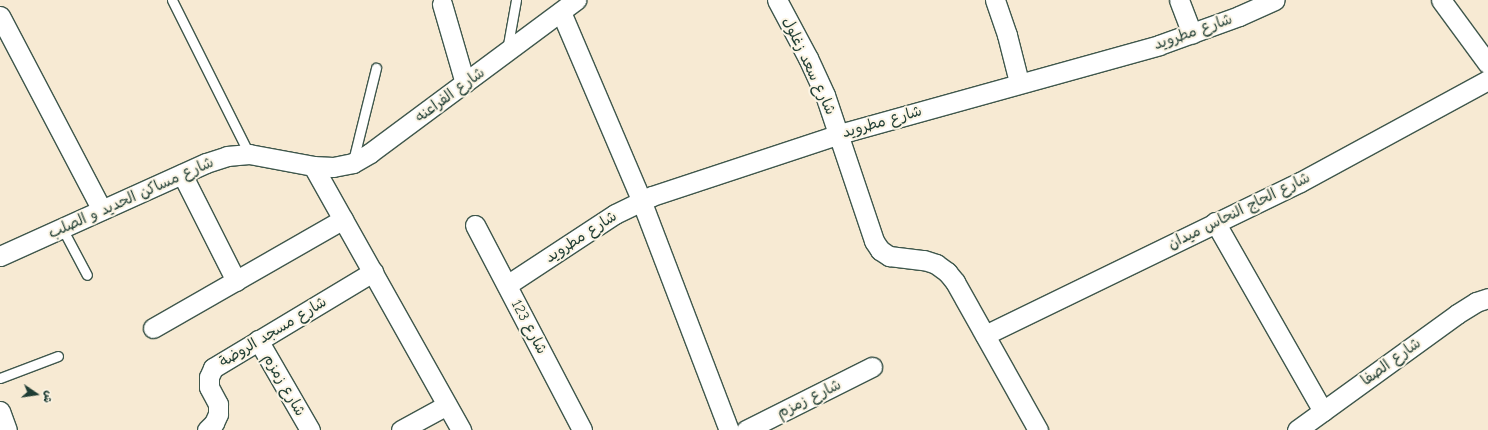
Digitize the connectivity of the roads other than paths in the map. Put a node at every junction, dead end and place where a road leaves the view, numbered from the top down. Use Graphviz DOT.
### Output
graph roads {
  1 [pos="172,0"];
  2 [pos="516,0"];
  3 [pos="576,0"];
  4 [pos="777,0"];
  5 [pos="995,0"];
  6 [pos="1178,0"];
  7 [pos="1275,0"];
  8 [pos="1441,0"];
  9 [pos="441,2"];
  10 [pos="561,12"];
  11 [pos="0,16"];
  12 [pos="1192,34"];
  13 [pos="506,53"];
  14 [pos="1488,64"];
  15 [pos="376,68"];
  16 [pos="1488,80"];
  17 [pos="1018,82"];
  18 [pos="465,83"];
  19 [pos="839,134"];
  20 [pos="249,154"];
  21 [pos="353,162"];
  22 [pos="313,166"];
  23 [pos="182,174"];
  24 [pos="641,200"];
  25 [pos="102,210"];
  26 [pos="343,219"];
  27 [pos="1215,222"];
  28 [pos="475,225"];
  29 [pos="62,228"];
  30 [pos="0,256"];
  31 [pos="373,272"];
  32 [pos="88,275"];
  33 [pos="236,281"];
  34 [pos="507,286"];
  35 [pos="1488,298"];
  36 [pos="153,328"];
  37 [pos="985,335"];
  38 [pos="258,340"];
  39 [pos="58,356"];
  40 [pos="872,367"];
  41 [pos="0,378"];
  42 [pos="447,405"];
  43 [pos="0,411"];
  44 [pos="1323,411"];
  45 [pos="7,430"];
  46 [pos="207,430"];
  47 [pos="310,430"];
  48 [pos="401,430"];
  49 [pos="461,430"];
  50 [pos="582,430"];
  51 [pos="729,430"];
  52 [pos="746,430"];
  53 [pos="1038,430"];
  54 [pos="1297,430"];
  1 -- 20 [label="lane"];
  2 -- 13 [label="lane"];
  3 -- 10 [label="street, شارع الفراعنه"];
  4 -- 19 [label="street, شارع سعد زغلول"];
  5 -- 17 [label="street"];
  6 -- 12 [label="street"];
  7 -- 12 [label="street, شارع مطرويد"];
  8 -- 14 [label="street"];
  9 -- 18 [label="street"];
  10 -- 13 [label="street, شارع الفراعنه"];
  10 -- 24 [label="street"];
  11 -- 25 [label="street"];
  12 -- 17 [label="street, شارع مطرويد"];
  13 -- 18 [label="street, شارع الفراعنه"];
  15 -- 21 [label="lane"];
  16 -- 27 [label="street, شارع الحاج النحاس ميدان"];
  17 -- 19 [label="street, شارع مطرويد"];
  18 -- 21 [label="street, شارع الفراعنه"];
  19 -- 24 [label="street, شارع مطرويد"];
  19 -- 37 [label="street, شارع سعد زغلول"];
  20 -- 22 [label="street, شارع مساكن الحديد و الصلب"];
  20 -- 23 [label="street, شارع مساكن الحديد و الصلب"];
  21 -- 22 [label="street, شارع الفراعنه"];
  22 -- 26 [label="street"];
  23 -- 25 [label="street, شارع مساكن الحديد و الصلب"];
  23 -- 33 [label="street"];
  24 -- 34 [label="street, شارع مطرويد"];
  24 -- 51 [label="street"];
  25 -- 29 [label="street, شارع مساكن الحديد و الصلب"];
  26 -- 31 [label="street"];
  26 -- 33 [label="street"];
  27 -- 37 [label="street, شارع الحاج النحاس ميدان"];
  27 -- 44 [label="street"];
  28 -- 34 [label="street, شارع 123"];
  29 -- 30 [label="street, شارع مساكن الحديد و الصلب"];
  29 -- 32 [label="lane"];
  31 -- 38 [label="street, شارع مسجد الروضة"];
  31 -- 42 [label="street"];
  33 -- 36 [label="street"];
  34 -- 50 [label="street, شارع 123"];
  35 -- 44 [label="street, شارع الصفا"];
  37 -- 53 [label="street, شارع سعد زغلول"];
  38 -- 46 [label="street, شارع مسجد الروضة"];
  38 -- 47 [label="street, شارع زمزم"];
  39 -- 41 [label="lane"];
  40 -- 52 [label="street, شارع زمزم"];
  42 -- 48 [label="street"];
  42 -- 49 [label="street"];
  43 -- 45 [label="street"];
  44 -- 54 [label="street, شارع الصفا"];
}
